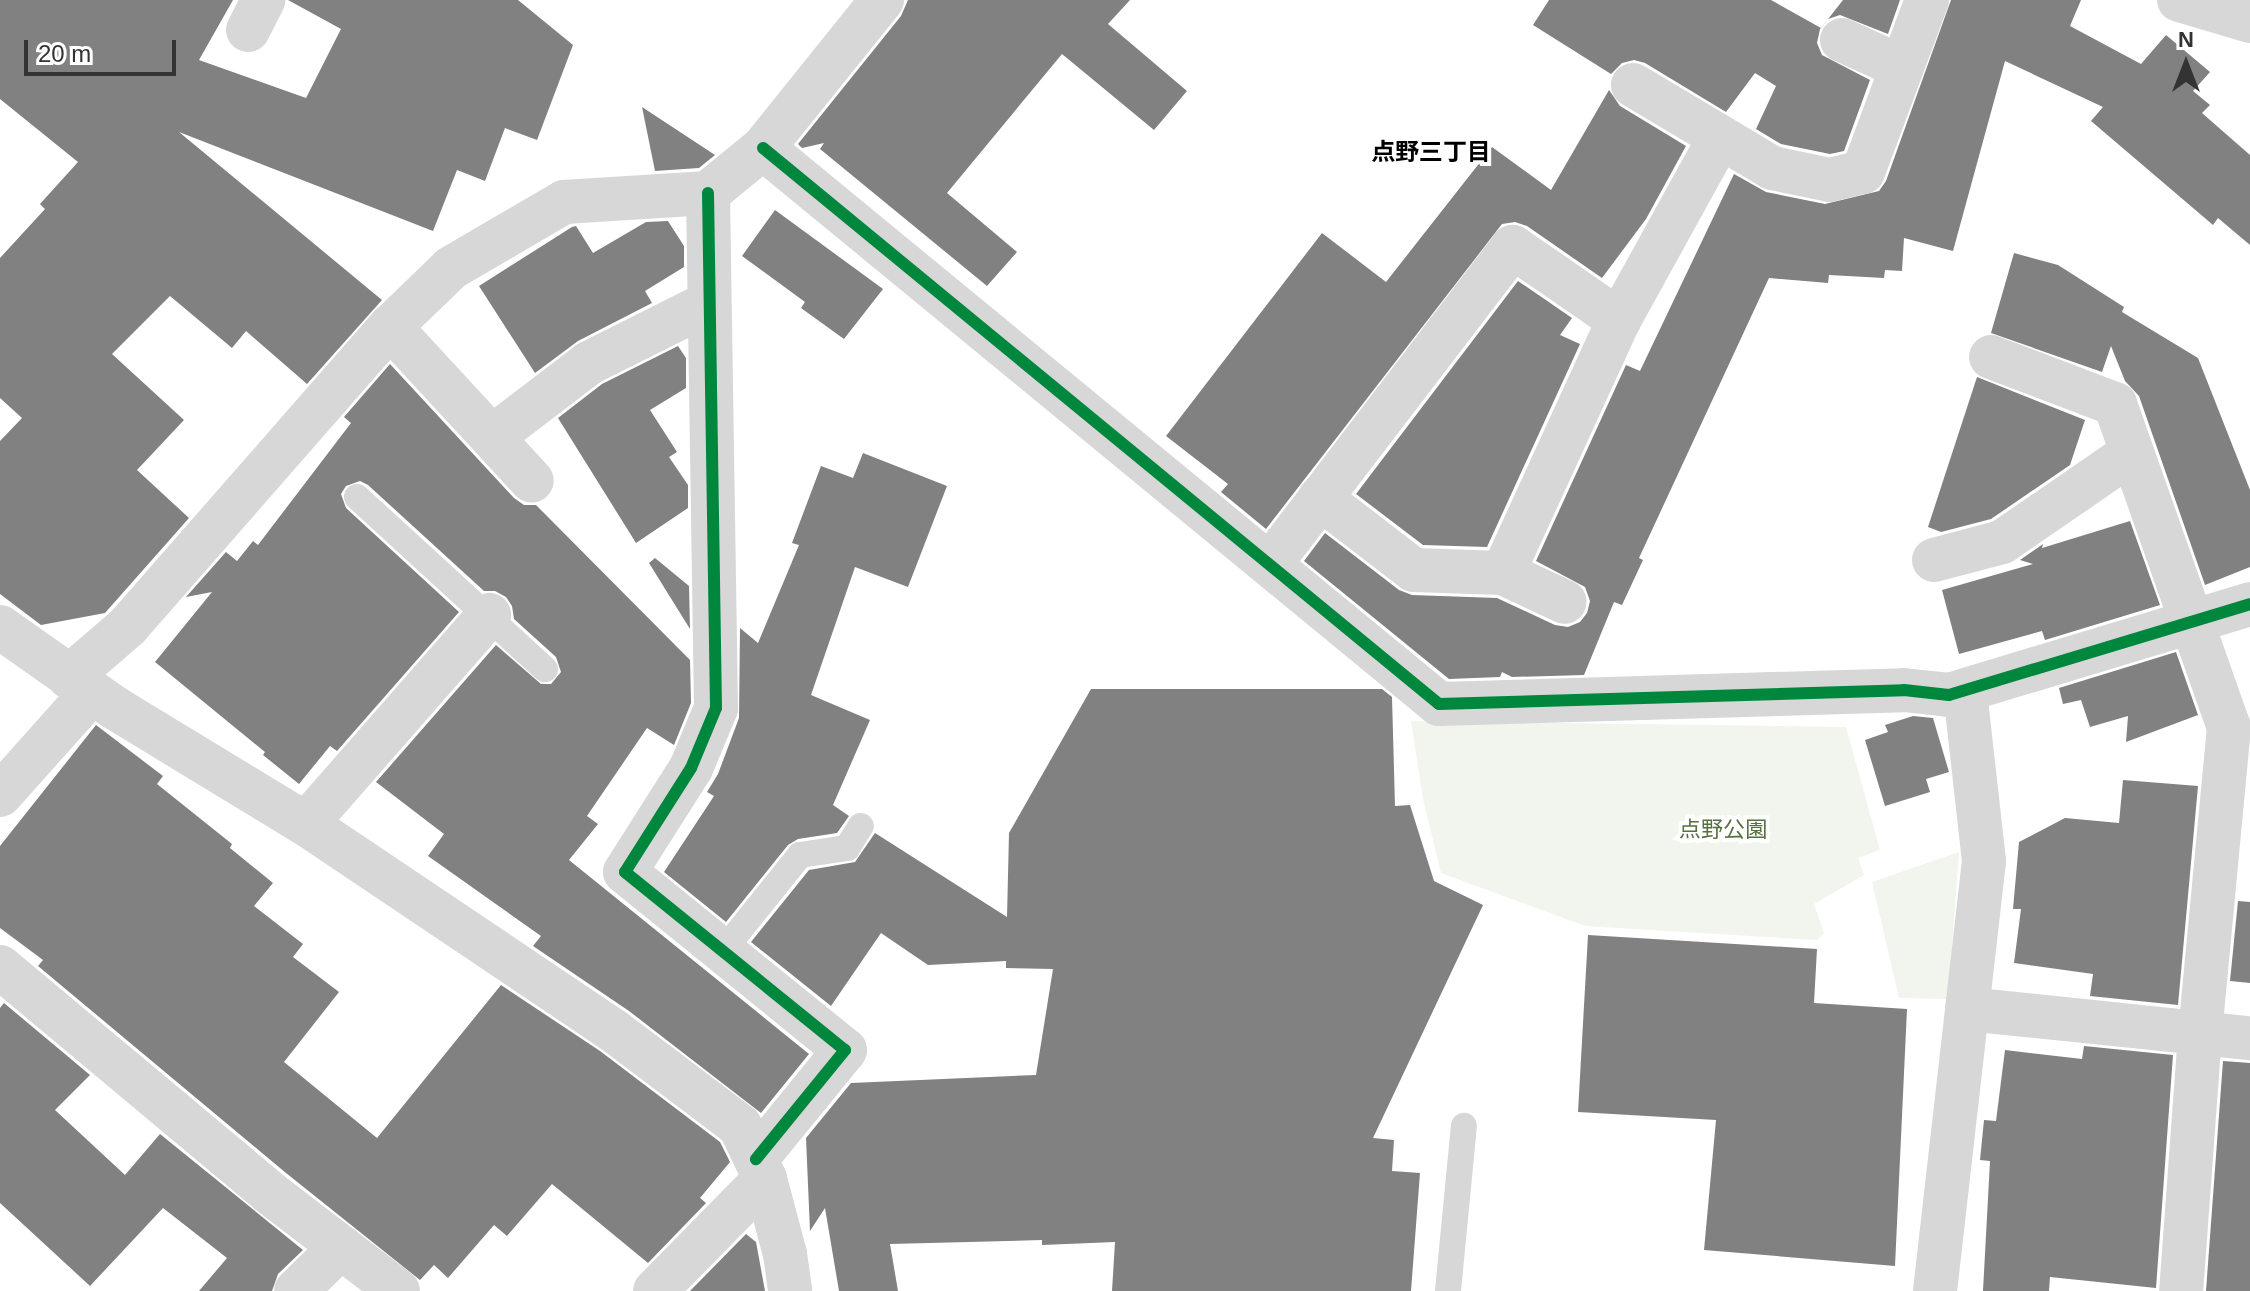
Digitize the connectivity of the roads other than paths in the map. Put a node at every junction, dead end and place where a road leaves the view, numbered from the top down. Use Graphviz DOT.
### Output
graph roads {
  1 [pos="882,0"];
  2 [pos="1927,0"];
  3 [pos="2179,0"];
  4 [pos="2250,21"];
  5 [pos="1842,40"];
  6 [pos="1901,67"];
  7 [pos="1633,85"];
  8 [pos="1720,137"];
  9 [pos="763,148"];
  10 [pos="708,193"];
  11 [pos="709,303"];
  12 [pos="1619,320"];
  13 [pos="390,327"];
  14 [pos="1991,357"];
  15 [pos="492,437"];
  16 [pos="2130,454"];
  17 [pos="532,481"];
  18 [pos="357,497"];
  19 [pos="1320,498"];
  20 [pos="1934,560"];
  21 [pos="1271,563"];
  22 [pos="1503,573"];
  23 [pos="1565,602"];
  24 [pos="2250,604"];
  25 [pos="489,615"];
  26 [pos="2191,623"];
  27 [pos="0,627"];
  28 [pos="545,669"];
  29 [pos="81,684"];
  30 [pos="1965,691"];
  31 [pos="0,795"];
  32 [pos="306,824"];
  33 [pos="861,826"];
  34 [pos="723,951"];
  35 [pos="0,967"];
  36 [pos="1967,1009"];
  37 [pos="2200,1034"];
  38 [pos="2250,1038"];
  39 [pos="1464,1126"];
  40 [pos="760,1169"];
  41 [pos="341,1247"];
  42 [pos="296,1291"];
  43 [pos="398,1291"];
  44 [pos="655,1291"];
  45 [pos="790,1291"];
  46 [pos="1448,1291"];
  47 [pos="1935,1291"];
  48 [pos="2181,1291"];
  1 -- 9 [label="street"];
  2 -- 6 [label="street"];
  3 -- 4 [label="street"];
  5 -- 6 [label="street"];
  6 -- 8 [label="street"];
  7 -- 8 [label="street"];
  8 -- 12 [label="street"];
  9 -- 10 [label="street"];
  9 -- 21 [label="street"];
  10 -- 11 [label="street"];
  10 -- 13 [label="street"];
  11 -- 15 [label="street"];
  11 -- 34 [label="street"];
  12 -- 19 [label="street"];
  12 -- 22 [label="street"];
  13 -- 15 [label="street"];
  13 -- 29 [label="street"];
  14 -- 16 [label="street"];
  15 -- 17 [label="street"];
  16 -- 20 [label="street"];
  16 -- 26 [label="street"];
  18 -- 25 [label="lane"];
  19 -- 21 [label="street"];
  19 -- 22 [label="street"];
  21 -- 30 [label="street"];
  22 -- 23 [label="street"];
  24 -- 26 [label="street"];
  25 -- 28 [label="lane"];
  25 -- 32 [label="street"];
  26 -- 30 [label="street"];
  26 -- 37 [label="street"];
  27 -- 29 [label="street"];
  29 -- 31 [label="street"];
  29 -- 32 [label="street"];
  30 -- 36 [label="street"];
  32 -- 40 [label="street"];
  33 -- 34 [label="lane"];
  34 -- 40 [label="street"];
  35 -- 41 [label="street"];
  36 -- 37 [label="street"];
  36 -- 47 [label="street"];
  37 -- 38 [label="street"];
  37 -- 48 [label="street"];
  39 -- 46 [label="lane"];
  40 -- 44 [label="street"];
  40 -- 45 [label="street"];
  41 -- 42 [label="street"];
  41 -- 43 [label="street"];
}
